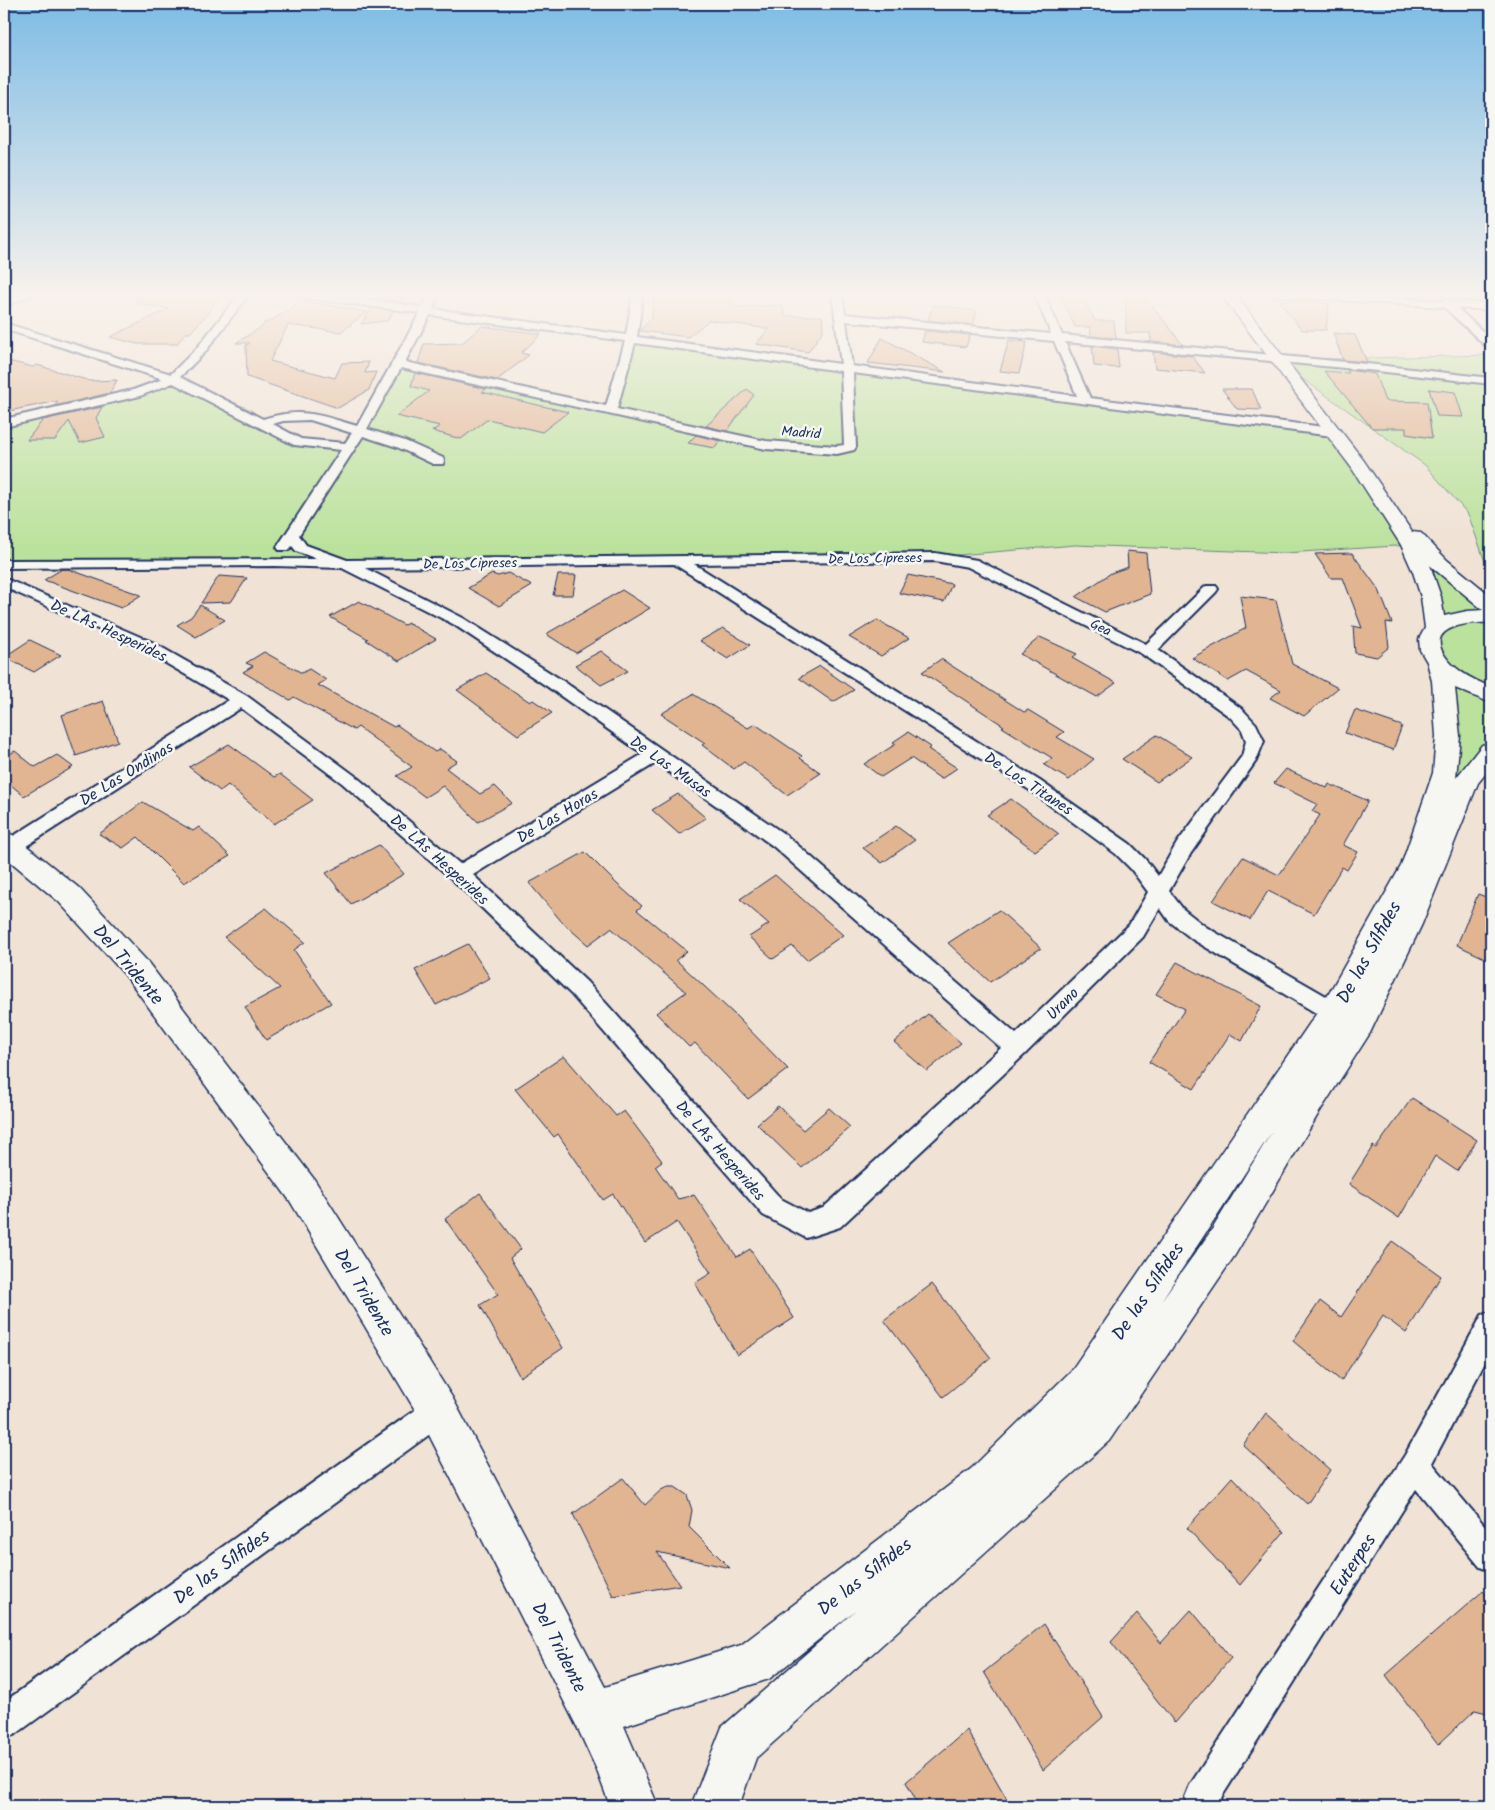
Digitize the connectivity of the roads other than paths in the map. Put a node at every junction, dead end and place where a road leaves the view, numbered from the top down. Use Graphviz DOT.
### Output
graph roads {
  1 [pos="390,377"];
  2 [pos="460,377"];
  3 [pos="620,377"];
  4 [pos="847,377"];
  5 [pos="910,377"];
  6 [pos="1075,377"];
  7 [pos="1290,377"];
  8 [pos="1460,377"];
  9 [pos="173,378"];
  10 [pos="1491,381"];
  11 [pos="1085,401"];
  12 [pos="611,410"];
  13 [pos="4,423"];
  14 [pos="261,424"];
  15 [pos="358,431"];
  16 [pos="1332,432"];
  17 [pos="347,447"];
  18 [pos="438,461"];
  19 [pos="1392,514"];
  20 [pos="291,536"];
  21 [pos="935,557"];
  22 [pos="679,561"];
  23 [pos="274,562"];
  24 [pos="4,564"];
  25 [pos="345,564"];
  26 [pos="4,582"];
  27 [pos="1211,588"];
  28 [pos="1491,606"];
  29 [pos="1491,617"];
  30 [pos="1437,645"];
  31 [pos="1148,650"];
  32 [pos="1491,696"];
  33 [pos="241,700"];
  34 [pos="1250,728"];
  35 [pos="1491,751"];
  36 [pos="655,755"];
  37 [pos="7,844"];
  38 [pos="459,874"];
  39 [pos="1159,894"];
  40 [pos="1347,1019"];
  41 [pos="1016,1048"];
  42 [pos="806,1226"];
  43 [pos="1491,1324"];
  44 [pos="438,1411"];
  45 [pos="1415,1465"];
  46 [pos="1491,1556"];
  47 [pos="594,1713"];
  48 [pos="4,1722"];
  49 [pos="1204,1802"];
  50 [pos="634,1806"];
  51 [pos="715,1806"];
  1 -- 15 [label="street"];
  2 -- 12 [label="street, Madrid"];
  3 -- 12 [label="street"];
  4 -- 12 [label="street, Madrid"];
  5 -- 11 [label="street"];
  6 -- 11 [label="street"];
  7 -- 16 [label="main road"];
  8 -- 10 [label="street"];
  9 -- 13 [label="street"];
  9 -- 14 [label="street"];
  11 -- 16 [label="street"];
  14 -- 15 [label="street"];
  14 -- 17 [label="street"];
  15 -- 17 [label="street"];
  15 -- 18 [label="street"];
  16 -- 19 [label="main road"];
  17 -- 20 [label="street"];
  19 -- 28 [label="main road"];
  19 -- 30 [label="main road, De las Sílfides"];
  20 -- 23 [label="street"];
  20 -- 25 [label="street, De Las Musas"];
  21 -- 22 [label="street, De Los Cipreses"];
  21 -- 31 [label="street, Gea"];
  22 -- 25 [label="street, De Los Cipreses"];
  22 -- 39 [label="street, De Los Titanes"];
  23 -- 24 [label="street, De Los Cipreses"];
  23 -- 25 [label="street, De Los Cipreses"];
  25 -- 36 [label="street, De Las Musas"];
  26 -- 33 [label="street, De LAs Hesperides"];
  27 -- 31 [label="street"];
  29 -- 30 [label="main road"];
  30 -- 32 [label="main road"];
  30 -- 40 [label="main road, De las Sílfides"];
  31 -- 34 [label="street, Gea"];
  33 -- 37 [label="street, De Las Ondinas"];
  33 -- 38 [label="street, De LAs Hesperides"];
  34 -- 39 [label="street, Urano"];
  35 -- 40 [label="main road, De las Sílfides"];
  36 -- 38 [label="street, De Las Horas"];
  36 -- 41 [label="street, De Las Musas"];
  37 -- 44 [label="main road, Del Tridente"];
  38 -- 42 [label="street, De LAs Hesperides"];
  39 -- 40 [label="street, De Los Titanes"];
  39 -- 41 [label="street, Urano"];
  40 -- 47 [label="main road, De las Sílfides"];
  40 -- 51 [label="main road, De las Sílfides"];
  41 -- 42 [label="street, Urano"];
  43 -- 45 [label="street, Euterpes"];
  44 -- 47 [label="main road, Del Tridente"];
  44 -- 48 [label="street, De las Sílfides"];
  45 -- 46 [label="street"];
  45 -- 49 [label="street, Euterpes"];
  47 -- 50 [label="main road, Del Tridente"];
}
